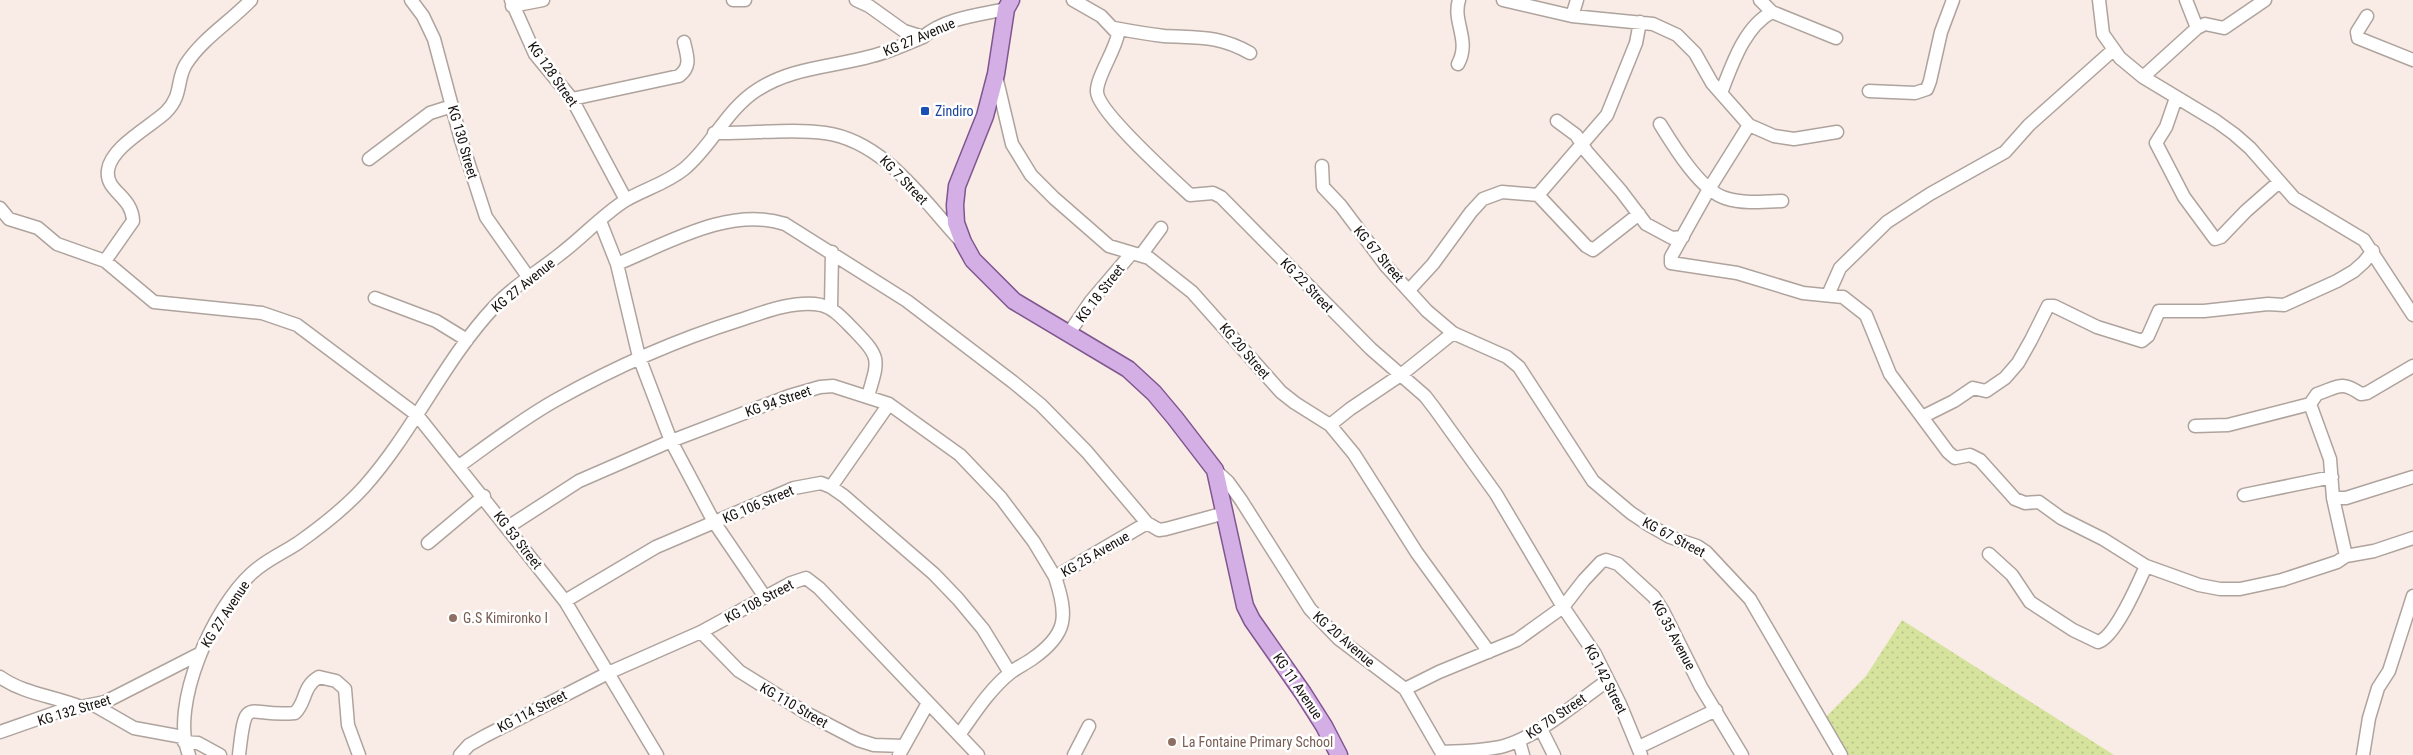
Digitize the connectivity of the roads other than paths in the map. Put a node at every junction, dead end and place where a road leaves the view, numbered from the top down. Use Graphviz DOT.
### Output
graph roads {
  1 [pos="251,0"];
  2 [pos="411,0"];
  3 [pos="543,0"];
  4 [pos="733,0"];
  5 [pos="745,0"];
  6 [pos="856,0"];
  7 [pos="1073,0"];
  8 [pos="1459,0"];
  9 [pos="1503,0"];
  10 [pos="1577,0"];
  11 [pos="1760,0"];
  12 [pos="1953,0"];
  13 [pos="2099,0"];
  14 [pos="2186,0"];
  15 [pos="2265,0"];
  16 [pos="512,3"];
  17 [pos="1009,5"];
  18 [pos="1772,12"];
  19 [pos="1572,16"];
  20 [pos="2367,16"];
  21 [pos="1640,22"];
  22 [pos="1114,28"];
  23 [pos="2197,28"];
  24 [pos="923,38"];
  25 [pos="1836,38"];
  26 [pos="684,42"];
  27 [pos="2112,51"];
  28 [pos="1250,53"];
  29 [pos="2413,60"];
  30 [pos="1458,64"];
  31 [pos="996,74"];
  32 [pos="2143,77"];
  33 [pos="1869,92"];
  34 [pos="1721,93"];
  35 [pos="2176,98"];
  36 [pos="572,100"];
  37 [pos="452,106"];
  38 [pos="1557,121"];
  39 [pos="1660,124"];
  40 [pos="1749,125"];
  41 [pos="1837,132"];
  42 [pos="714,133"];
  43 [pos="1581,143"];
  44 [pos="369,159"];
  45 [pos="1322,166"];
  46 [pos="2279,182"];
  47 [pos="1709,189"];
  48 [pos="1538,195"];
  49 [pos="626,200"];
  50 [pos="1782,201"];
  51 [pos="0,208"];
  52 [pos="1638,214"];
  53 [pos="600,221"];
  54 [pos="1161,228"];
  55 [pos="1684,237"];
  56 [pos="963,242"];
  57 [pos="2373,251"];
  58 [pos="832,252"];
  59 [pos="1136,254"];
  60 [pos="105,261"];
  61 [pos="617,264"];
  62 [pos="529,278"];
  63 [pos="1410,289"];
  64 [pos="1828,295"];
  65 [pos="375,298"];
  66 [pos="831,308"];
  67 [pos="2413,315"];
  68 [pos="1069,333"];
  69 [pos="1453,333"];
  70 [pos="468,340"];
  71 [pos="639,357"];
  72 [pos="2413,366"];
  73 [pos="1402,374"];
  74 [pos="868,396"];
  75 [pos="889,404"];
  76 [pos="2310,404"];
  77 [pos="417,415"];
  78 [pos="1922,417"];
  79 [pos="1330,425"];
  80 [pos="2195,426"];
  81 [pos="671,441"];
  82 [pos="459,466"];
  83 [pos="1215,470"];
  84 [pos="2332,477"];
  85 [pos="2413,477"];
  86 [pos="831,487"];
  87 [pos="2244,495"];
  88 [pos="484,496"];
  89 [pos="2333,498"];
  90 [pos="1224,513"];
  91 [pos="714,522"];
  92 [pos="1147,524"];
  93 [pos="508,527"];
  94 [pos="2413,538"];
  95 [pos="428,543"];
  96 [pos="1989,554"];
  97 [pos="2346,556"];
  98 [pos="2146,566"];
  99 [pos="1055,577"];
  100 [pos="2413,596"];
  101 [pos="765,597"];
  102 [pos="565,601"];
  103 [pos="1563,607"];
  104 [pos="701,632"];
  105 [pos="1488,652"];
  106 [pos="199,654"];
  107 [pos="608,673"];
  108 [pos="1010,673"];
  109 [pos="0,677"];
  110 [pos="1608,681"];
  111 [pos="1405,689"];
  112 [pos="928,703"];
  113 [pos="88,706"];
  114 [pos="1716,710"];
  115 [pos="1089,726"];
  116 [pos="1541,729"];
  117 [pos="0,732"];
  118 [pos="959,735"];
  119 [pos="184,740"];
  120 [pos="1519,741"];
  121 [pos="901,751"];
  122 [pos="1640,751"];
  123 [pos="1443,754"];
  124 [pos="189,755"];
  125 [pos="220,755"];
  126 [pos="239,755"];
  127 [pos="359,755"];
  128 [pos="460,755"];
  129 [pos="657,755"];
  130 [pos="978,755"];
  131 [pos="1074,755"];
  132 [pos="1339,755"];
  133 [pos="1523,755"];
  134 [pos="1554,755"];
  135 [pos="1742,755"];
  136 [pos="1842,755"];
  137 [pos="2363,755"];
  1 -- 60 [label="street"];
  2 -- 37 [label="street, KG 130 Street"];
  3 -- 16 [label="street"];
  4 -- 5 [label="street"];
  6 -- 24 [label="street"];
  7 -- 22 [label="street"];
  8 -- 30 [label="street"];
  9 -- 19 [label="street"];
  10 -- 19 [label="street"];
  11 -- 18 [label="street"];
  12 -- 33 [label="street"];
  13 -- 27 [label="street"];
  14 -- 23 [label="street"];
  15 -- 23 [label="street"];
  16 -- 36 [label="street, KG 128 Street"];
  17 -- 24 [label="street, KG 27 Avenue"];
  17 -- 31 [label="main road"];
  18 -- 25 [label="street"];
  18 -- 34 [label="street"];
  19 -- 21 [label="street"];
  20 -- 29 [label="street"];
  21 -- 34 [label="street"];
  21 -- 43 [label="street"];
  22 -- 28 [label="street"];
  22 -- 73 [label="street, KG 22 Street"];
  23 -- 32 [label="street"];
  24 -- 42 [label="street, KG 27 Avenue"];
  26 -- 36 [label="street"];
  27 -- 32 [label="street"];
  27 -- 64 [label="street"];
  31 -- 56 [label="main road"];
  31 -- 59 [label="street, KG 20 Street"];
  32 -- 35 [label="street"];
  34 -- 40 [label="street"];
  35 -- 46 [label="street"];
  35 -- 46 [label="street"];
  36 -- 49 [label="street, KG 128 Street"];
  37 -- 44 [label="street"];
  37 -- 62 [label="street, KG 130 Street"];
  38 -- 43 [label="street"];
  39 -- 47 [label="street"];
  40 -- 41 [label="street"];
  40 -- 47 [label="street"];
  42 -- 49 [label="street, KG 27 Avenue"];
  42 -- 56 [label="street, KG 7 Street"];
  43 -- 48 [label="street"];
  43 -- 52 [label="street"];
  45 -- 63 [label="street, KG 67 Street"];
  46 -- 57 [label="street"];
  47 -- 50 [label="street"];
  47 -- 55 [label="street"];
  48 -- 52 [label="street"];
  48 -- 63 [label="street"];
  49 -- 53 [label="street, KG 27 Avenue"];
  51 -- 60 [label="street"];
  52 -- 55 [label="street"];
  53 -- 61 [label="street"];
  53 -- 62 [label="street, KG 27 Avenue"];
  54 -- 59 [label="street, KG 18 Street"];
  55 -- 64 [label="street"];
  56 -- 68 [label="main road"];
  57 -- 67 [label="street"];
  57 -- 78 [label="street"];
  58 -- 61 [label="street"];
  58 -- 66 [label="street"];
  58 -- 92 [label="street"];
  59 -- 68 [label="street, KG 18 Street"];
  59 -- 79 [label="street, KG 20 Street"];
  60 -- 77 [label="street, KG 53 Street"];
  61 -- 71 [label="street"];
  62 -- 70 [label="street, KG 27 Avenue"];
  63 -- 69 [label="street, KG 67 Street"];
  64 -- 78 [label="street"];
  65 -- 70 [label="street"];
  66 -- 71 [label="street"];
  66 -- 74 [label="street"];
  68 -- 83 [label="main road"];
  69 -- 73 [label="street"];
  69 -- 136 [label="street, KG 67 Street"];
  70 -- 77 [label="street, KG 27 Avenue"];
  71 -- 81 [label="street"];
  71 -- 82 [label="street"];
  72 -- 76 [label="street"];
  73 -- 79 [label="street"];
  73 -- 103 [label="street, KG 22 Street"];
  74 -- 75 [label="street, KG 94 Street"];
  74 -- 81 [label="street, KG 94 Street"];
  75 -- 86 [label="street"];
  75 -- 99 [label="street, KG 94 Street"];
  76 -- 80 [label="street"];
  76 -- 84 [label="street"];
  77 -- 82 [label="street, KG 53 Street"];
  77 -- 106 [label="street, KG 27 Avenue"];
  78 -- 98 [label="street"];
  79 -- 105 [label="street, KG 20 Street"];
  81 -- 91 [label="street"];
  81 -- 93 [label="street, KG 94 Street"];
  82 -- 88 [label="street, KG 53 Street"];
  83 -- 90 [label="main road, KG 11 Avenue"];
  83 -- 111 [label="street, KG 20 Avenue"];
  84 -- 87 [label="street"];
  84 -- 89 [label="street"];
  85 -- 89 [label="street"];
  86 -- 91 [label="street, KG 106 Street"];
  86 -- 108 [label="street"];
  88 -- 93 [label="street, KG 53 Street"];
  88 -- 95 [label="street"];
  89 -- 97 [label="street"];
  90 -- 92 [label="street"];
  90 -- 132 [label="main road, KG 11 Avenue"];
  91 -- 101 [label="street"];
  91 -- 102 [label="street, KG 106 Street"];
  92 -- 99 [label="street, KG 25 Avenue"];
  93 -- 102 [label="street, KG 53 Street"];
  94 -- 97 [label="street"];
  96 -- 98 [label="street"];
  97 -- 98 [label="street"];
  99 -- 108 [label="street, KG 25 Avenue"];
  100 -- 137 [label="street"];
  101 -- 104 [label="street, KG 108 Street"];
  101 -- 112 [label="street, KG 108 Street"];
  102 -- 107 [label="street, KG 53 Street"];
  103 -- 105 [label="street, KG 35 Avenue"];
  103 -- 110 [label="street, KG 142 Street"];
  103 -- 114 [label="street, KG 35 Avenue"];
  104 -- 107 [label="street, KG 108 Street"];
  104 -- 121 [label="street, KG 110 Street"];
  105 -- 111 [label="street, KG 35 Avenue"];
  106 -- 113 [label="street, KG 132 Street"];
  106 -- 119 [label="street, KG 27 Avenue"];
  107 -- 128 [label="street, KG 114 Street"];
  107 -- 129 [label="street, KG 53 Street"];
  108 -- 118 [label="street, KG 25 Avenue"];
  109 -- 113 [label="street"];
  110 -- 116 [label="street, KG 70 Street"];
  110 -- 122 [label="street, KG 142 Street"];
  111 -- 123 [label="street, KG 20 Avenue"];
  112 -- 118 [label="street"];
  112 -- 121 [label="street"];
  113 -- 117 [label="street, KG 132 Street"];
  113 -- 119 [label="street"];
  114 -- 122 [label="street"];
  114 -- 135 [label="street, KG 35 Avenue"];
  115 -- 131 [label="street"];
  116 -- 120 [label="street, KG 70 Street"];
  116 -- 134 [label="street"];
  118 -- 130 [label="street"];
  119 -- 124 [label="street, KG 27 Avenue"];
  119 -- 125 [label="street"];
  120 -- 123 [label="street, KG 70 Street"];
  120 -- 133 [label="street"];
  126 -- 127 [label="street"];
}
